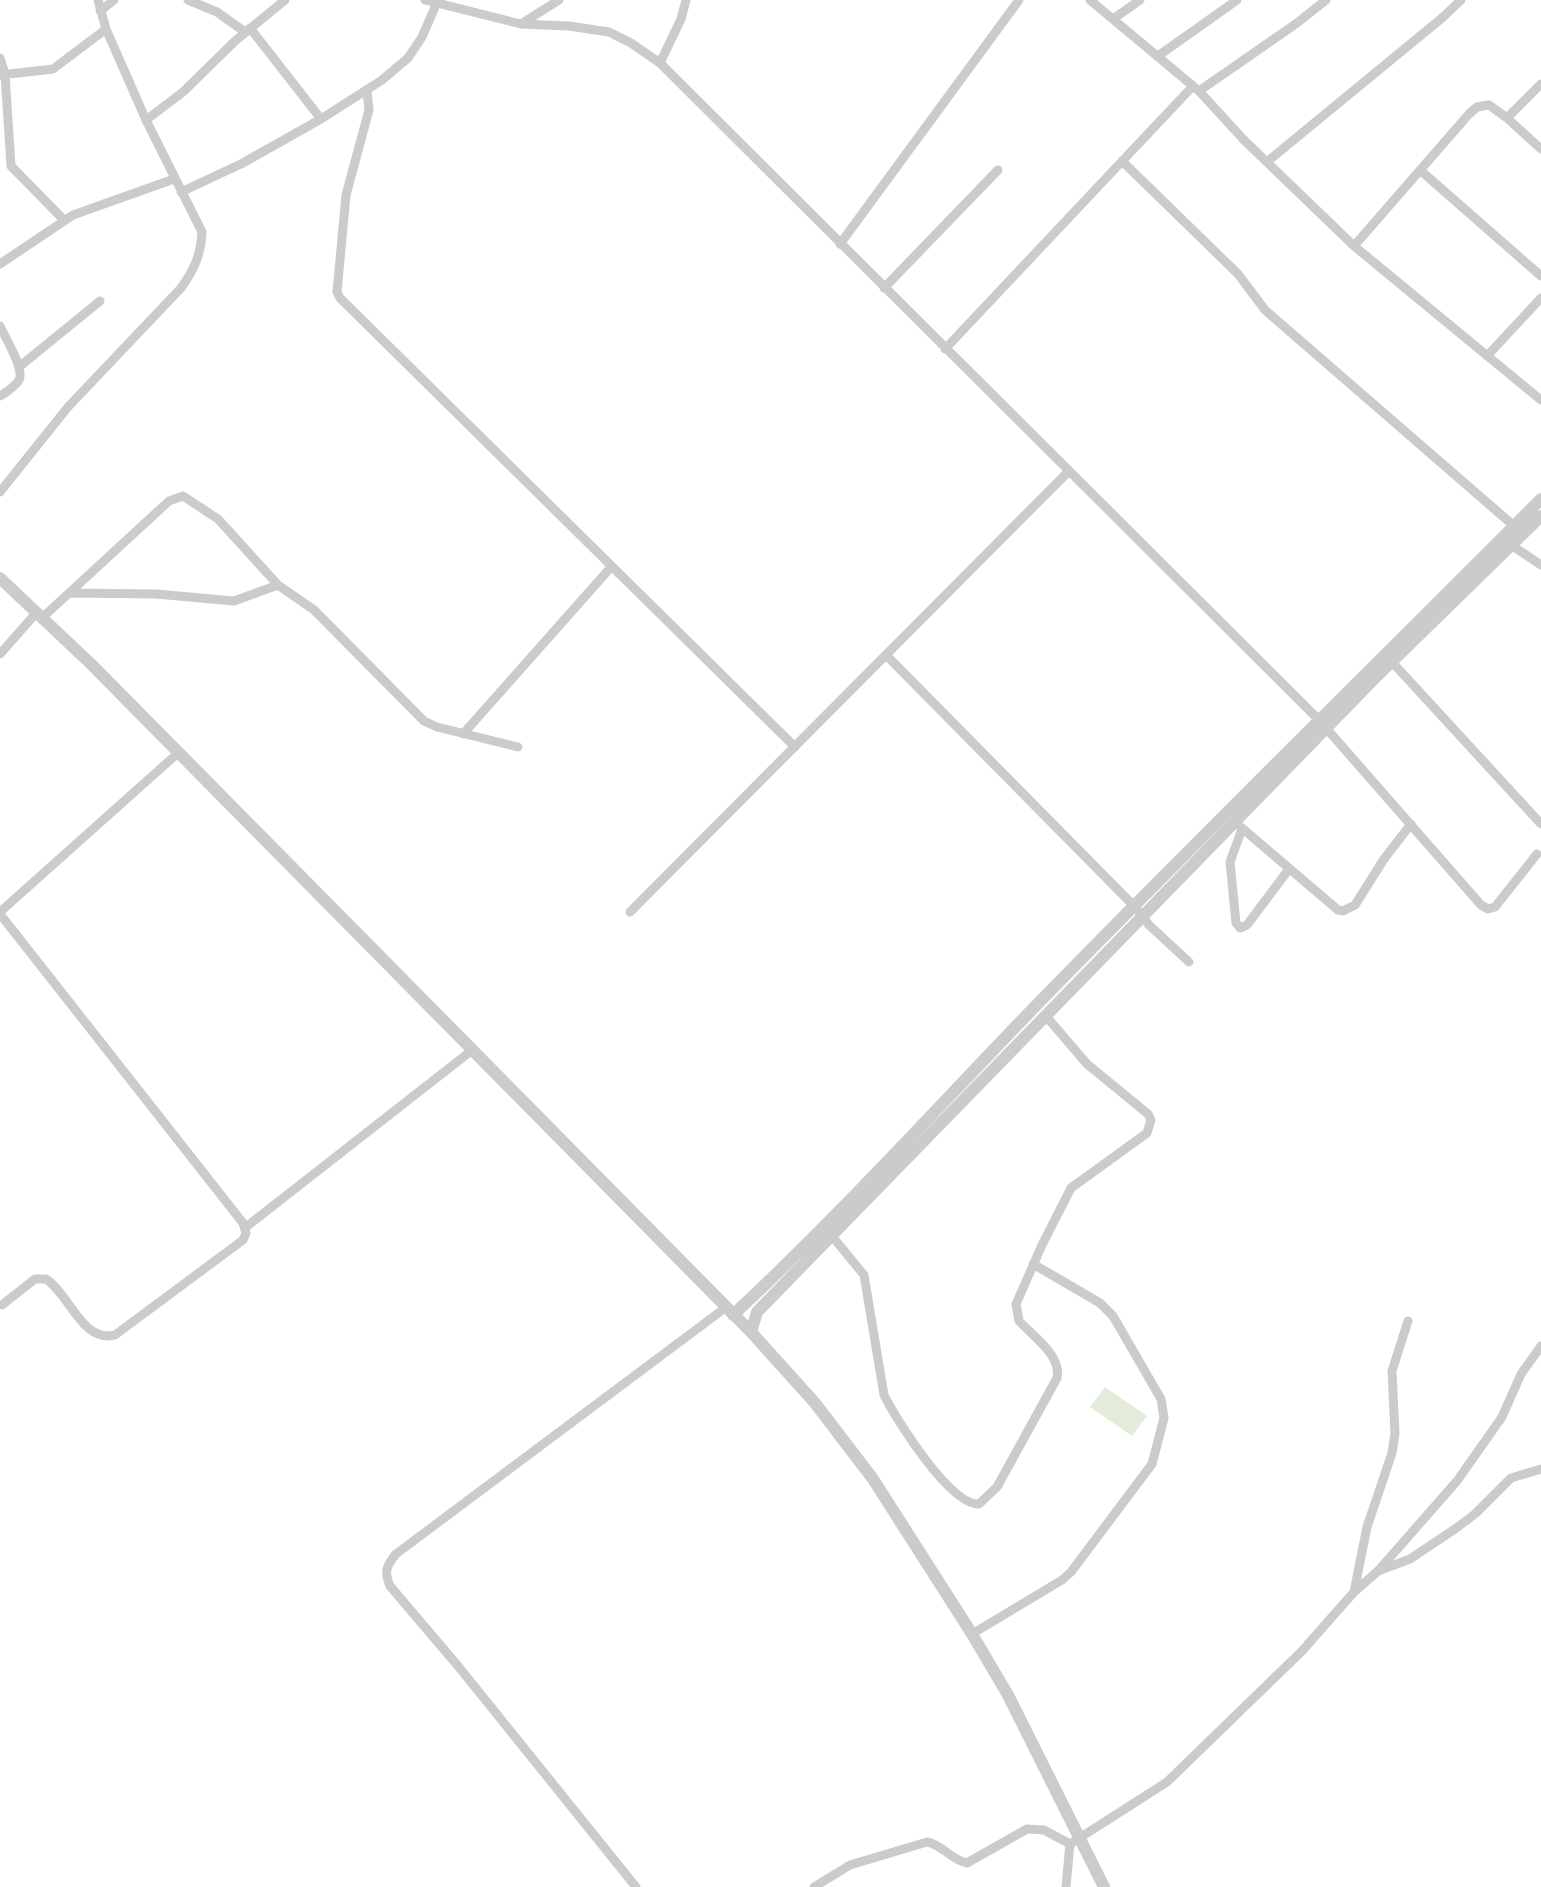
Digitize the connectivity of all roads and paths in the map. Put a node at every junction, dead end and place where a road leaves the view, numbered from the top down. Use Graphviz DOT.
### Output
graph roads {
  1 [pos="98,0"];
  2 [pos="114,0"];
  3 [pos="188,0"];
  4 [pos="285,0"];
  5 [pos="425,0"];
  6 [pos="686,0"];
  7 [pos="1019,0"];
  8 [pos="1090,0"];
  9 [pos="1140,0"];
  10 [pos="1237,0"];
  11 [pos="1326,0"];
  12 [pos="1461,0"];
  13 [pos="438,2"];
  14 [pos="556,3"];
  15 [pos="100,11"];
  16 [pos="1113,19"];
  17 [pos="521,24"];
  18 [pos="558,25"];
  19 [pos="106,30"];
  20 [pos="248,30"];
  21 [pos="1158,56"];
  22 [pos="0,58"];
  23 [pos="660,63"];
  24 [pos="2,74"];
  25 [pos="1541,84"];
  26 [pos="1196,88"];
  27 [pos="367,91"];
  28 [pos="1507,118"];
  29 [pos="321,119"];
  30 [pos="146,120"];
  31 [pos="1541,149"];
  32 [pos="1122,161"];
  33 [pos="1268,161"];
  34 [pos="11,166"];
  35 [pos="0,170"];
  36 [pos="998,170"];
  37 [pos="1420,170"];
  38 [pos="174,179"];
  39 [pos="181,192"];
  40 [pos="64,220"];
  41 [pos="840,244"];
  42 [pos="1354,246"];
  43 [pos="0,264"];
  44 [pos="1541,276"];
  45 [pos="884,288"];
  46 [pos="1541,298"];
  47 [pos="100,301"];
  48 [pos="0,326"];
  49 [pos="945,349"];
  50 [pos="1487,356"];
  51 [pos="19,367"];
  52 [pos="0,396"];
  53 [pos="1541,400"];
  54 [pos="1068,472"];
  55 [pos="0,492"];
  56 [pos="1541,499"];
  57 [pos="1541,516"];
  58 [pos="1514,526"];
  59 [pos="1511,545"];
  60 [pos="1541,565"];
  61 [pos="612,566"];
  62 [pos="0,578"];
  63 [pos="278,585"];
  64 [pos="70,592"];
  65 [pos="40,614"];
  66 [pos="0,654"];
  67 [pos="886,655"];
  68 [pos="1392,662"];
  69 [pos="1322,725"];
  70 [pos="463,734"];
  71 [pos="518,747"];
  72 [pos="795,747"];
  73 [pos="178,753"];
  74 [pos="1411,824"];
  75 [pos="1541,824"];
  76 [pos="1239,826"];
  77 [pos="1540,853"];
  78 [pos="1289,869"];
  79 [pos="630,912"];
  80 [pos="1138,912"];
  81 [pos="0,913"];
  82 [pos="1189,962"];
  83 [pos="1045,1015"];
  84 [pos="471,1051"];
  85 [pos="246,1227"];
  86 [pos="832,1236"];
  87 [pos="1034,1264"];
  88 [pos="2,1305"];
  89 [pos="729,1311"];
  90 [pos="1408,1321"];
  91 [pos="751,1332"];
  92 [pos="1541,1346"];
  93 [pos="1541,1469"];
  94 [pos="1378,1571"];
  95 [pos="1354,1592"];
  96 [pos="972,1634"];
  97 [pos="1075,1840"];
  98 [pos="636,1887"];
  99 [pos="814,1887"];
  100 [pos="1066,1887"];
  101 [pos="1104,1887"];
  1 -- 15 [label="street"];
  2 -- 15 [label="street"];
  3 -- 20 [label="street"];
  4 -- 20 [label="street"];
  5 -- 13 [label="street"];
  6 -- 23 [label="street"];
  7 -- 41 [label="street"];
  8 -- 16 [label="street"];
  9 -- 16 [label="street"];
  10 -- 21 [label="street"];
  11 -- 26 [label="street"];
  12 -- 33 [label="street"];
  13 -- 17 [label="street"];
  13 -- 27 [label="street"];
  14 -- 17 [label="street"];
  14 -- 18 [label="street"];
  15 -- 19 [label="street"];
  16 -- 21 [label="street"];
  17 -- 18 [label="street"];
  18 -- 23 [label="street"];
  19 -- 24 [label="street"];
  19 -- 30 [label="street"];
  20 -- 29 [label="street"];
  20 -- 30 [label="street"];
  21 -- 26 [label="street"];
  22 -- 24 [label="street"];
  23 -- 41 [label="street"];
  24 -- 34 [label="street"];
  25 -- 28 [label="street"];
  26 -- 32 [label="street"];
  26 -- 33 [label="street"];
  27 -- 29 [label="street"];
  27 -- 61 [label="street"];
  28 -- 31 [label="street"];
  28 -- 37 [label="street"];
  29 -- 39 [label="street"];
  30 -- 38 [label="street"];
  32 -- 49 [label="street"];
  32 -- 58 [label="street"];
  33 -- 42 [label="street"];
  34 -- 35 [label="street"];
  34 -- 40 [label="street"];
  36 -- 45 [label="street"];
  37 -- 42 [label="street"];
  37 -- 44 [label="street"];
  38 -- 39 [label="street"];
  38 -- 40 [label="street"];
  39 -- 55 [label="street"];
  40 -- 43 [label="street"];
  41 -- 45 [label="street"];
  42 -- 50 [label="street"];
  45 -- 49 [label="street"];
  46 -- 50 [label="street"];
  47 -- 51 [label="street"];
  48 -- 51 [label="street"];
  49 -- 54 [label="street"];
  50 -- 53 [label="street"];
  51 -- 52 [label="street"];
  54 -- 67 [label="street"];
  54 -- 69 [label="street"];
  56 -- 58 [label="street"];
  57 -- 59 [label="street"];
  58 -- 69 [label="street"];
  59 -- 60 [label="street"];
  59 -- 68 [label="street"];
  61 -- 70 [label="street"];
  61 -- 72 [label="street"];
  62 -- 65 [label="street"];
  63 -- 64 [label="street"];
  63 -- 64 [label="street"];
  63 -- 70 [label="street"];
  64 -- 65 [label="street"];
  65 -- 66 [label="street"];
  65 -- 73 [label="street"];
  67 -- 72 [label="street"];
  67 -- 80 [label="street"];
  68 -- 69 [label="street"];
  68 -- 75 [label="street"];
  69 -- 74 [label="street"];
  69 -- 76 [label="street"];
  69 -- 80 [label="street"];
  70 -- 71 [label="street"];
  72 -- 79 [label="street"];
  73 -- 81 [label="street"];
  73 -- 84 [label="street"];
  74 -- 77 [label="street"];
  74 -- 78 [label="street"];
  76 -- 78 [label="street"];
  76 -- 78 [label="street"];
  76 -- 80 [label="street"];
  80 -- 82 [label="street"];
  80 -- 83 [label="street"];
  80 -- 89 [label="street"];
  81 -- 85 [label="street"];
  83 -- 86 [label="street"];
  83 -- 87 [label="street"];
  84 -- 85 [label="street"];
  84 -- 89 [label="street"];
  85 -- 88 [label="street"];
  86 -- 87 [label="street"];
  86 -- 91 [label="street"];
  87 -- 96 [label="street"];
  89 -- 91 [label="street"];
  89 -- 98 [label="street"];
  90 -- 95 [label="street"];
  91 -- 96 [label="street"];
  92 -- 94 [label="street"];
  93 -- 94 [label="street"];
  94 -- 95 [label="street"];
  95 -- 97 [label="street"];
  96 -- 97 [label="street"];
  97 -- 99 [label="street"];
  97 -- 100 [label="street"];
  97 -- 101 [label="street"];
}
